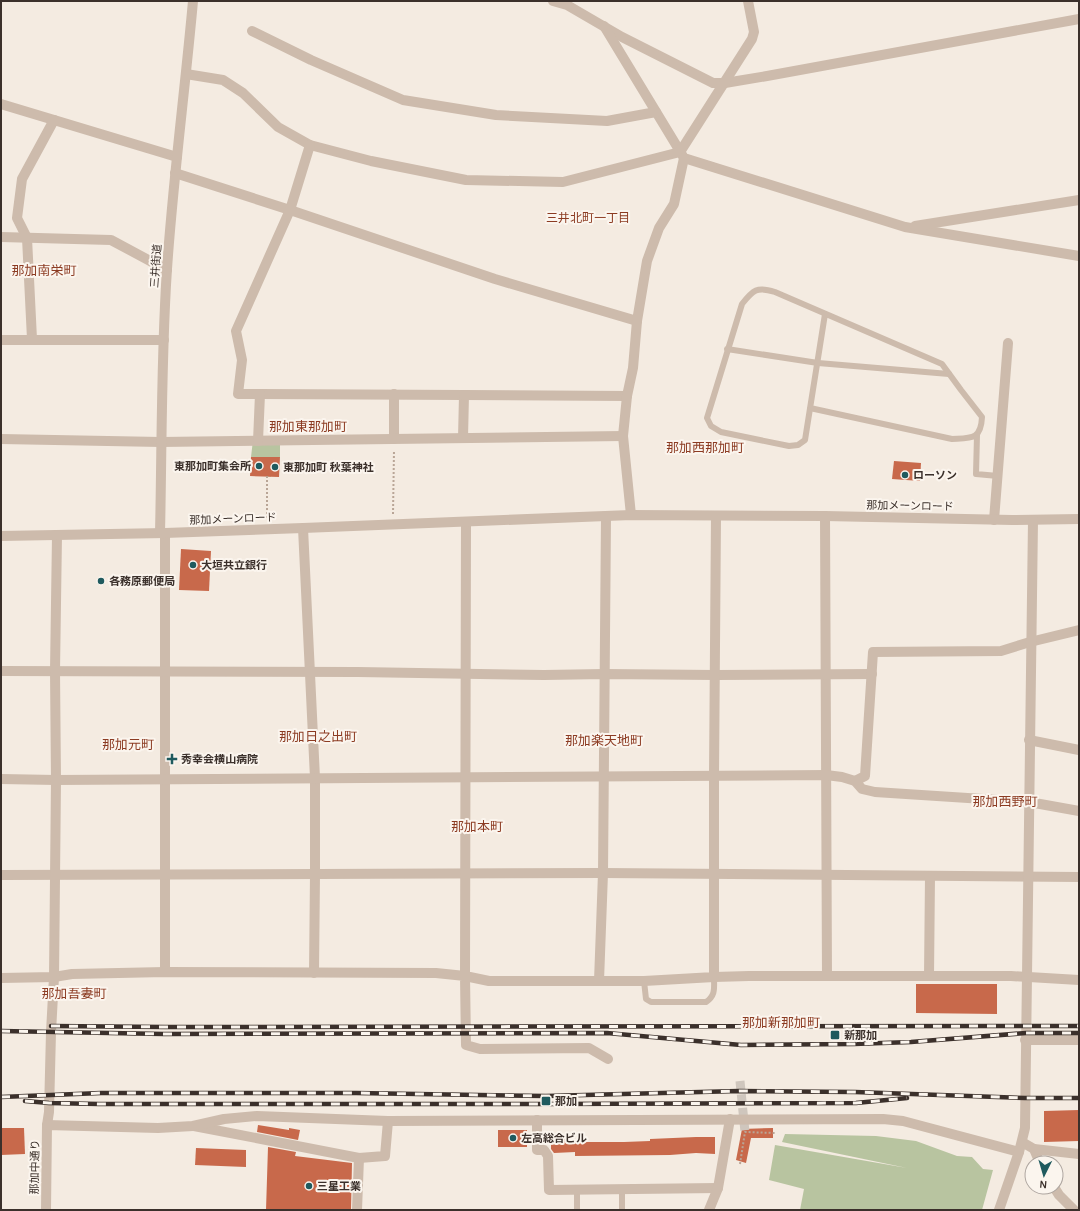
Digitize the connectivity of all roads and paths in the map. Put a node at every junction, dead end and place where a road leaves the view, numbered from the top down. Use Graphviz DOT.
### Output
graph roads {
  1 [pos="193,1"];
  2 [pos="553,1"];
  3 [pos="748,1"];
  4 [pos="1079,19"];
  5 [pos="604,26"];
  6 [pos="252,31"];
  7 [pos="186,74"];
  8 [pos="725,83"];
  9 [pos="1,104"];
  10 [pos="656,112"];
  11 [pos="54,120"];
  12 [pos="310,145"];
  13 [pos="682,155"];
  14 [pos="177,157"];
  15 [pos="176,173"];
  16 [pos="1079,200"];
  17 [pos="290,210"];
  18 [pos="905,227"];
  19 [pos="1,237"];
  20 [pos="27,238"];
  21 [pos="1079,256"];
  22 [pos="167,270"];
  23 [pos="825,314"];
  24 [pos="637,320"];
  25 [pos="32,339"];
  26 [pos="1,340"];
  27 [pos="164,340"];
  28 [pos="1008,343"];
  29 [pos="727,349"];
  30 [pos="818,363"];
  31 [pos="949,374"];
  32 [pos="260,394"];
  33 [pos="394,394"];
  34 [pos="464,395"];
  35 [pos="627,396"];
  36 [pos="810,408"];
  37 [pos="977,435"];
  38 [pos="623,436"];
  39 [pos="463,438"];
  40 [pos="1,439"];
  41 [pos="394,439"];
  42 [pos="258,441"];
  43 [pos="161,442"];
  44 [pos="267,476"];
  45 [pos="998,476"];
  46 [pos="630,515"];
  47 [pos="606,516"];
  48 [pos="716,516"];
  49 [pos="825,516"];
  50 [pos="1079,519"];
  51 [pos="994,520"];
  52 [pos="1033,520"];
  53 [pos="466,522"];
  54 [pos="393,525"];
  55 [pos="303,528"];
  56 [pos="268,529"];
  57 [pos="162,533"];
  58 [pos="57,534"];
  59 [pos="1,536"];
  60 [pos="1079,630"];
  61 [pos="1030,642"];
  62 [pos="1,671"];
  63 [pos="54,671"];
  64 [pos="165,671"];
  65 [pos="310,672"];
  66 [pos="466,673"];
  67 [pos="604,674"];
  68 [pos="826,674"];
  69 [pos="872,674"];
  70 [pos="715,675"];
  71 [pos="1030,740"];
  72 [pos="1079,750"];
  73 [pos="714,775"];
  74 [pos="826,775"];
  75 [pos="603,776"];
  76 [pos="466,777"];
  77 [pos="315,778"];
  78 [pos="1,779"];
  79 [pos="165,779"];
  80 [pos="56,780"];
  81 [pos="855,781"];
  82 [pos="1029,802"];
  83 [pos="1079,811"];
  84 [pos="603,873"];
  85 [pos="315,874"];
  86 [pos="465,874"];
  87 [pos="1,875"];
  88 [pos="165,875"];
  89 [pos="713,875"];
  90 [pos="54,876"];
  91 [pos="826,876"];
  92 [pos="930,876"];
  93 [pos="1028,876"];
  94 [pos="1079,877"];
  95 [pos="165,972"];
  96 [pos="314,973"];
  97 [pos="465,976"];
  98 [pos="827,976"];
  99 [pos="928,976"];
  100 [pos="54,977"];
  101 [pos="714,977"];
  102 [pos="1,978"];
  103 [pos="1027,978"];
  104 [pos="1079,980"];
  105 [pos="600,981"];
  106 [pos="644,981"];
  107 [pos="1025,1040"];
  108 [pos="1079,1040"];
  109 [pos="608,1059"];
  110 [pos="730,1119"];
  111 [pos="388,1120"];
  112 [pos="537,1120"];
  113 [pos="48,1125"];
  114 [pos="193,1126"];
  115 [pos="775,1133"];
  116 [pos="1020,1147"];
  117 [pos="1034,1149"];
  118 [pos="1079,1154"];
  119 [pos="1037,1155"];
  120 [pos="359,1158"];
  121 [pos="740,1164"];
  122 [pos="718,1188"];
  123 [pos="622,1189"];
  124 [pos="576,1190"];
  125 [pos="1059,1195"];
  126 [pos="46,1210"];
  127 [pos="358,1210"];
  128 [pos="577,1210"];
  129 [pos="622,1210"];
  130 [pos="710,1210"];
  131 [pos="999,1210"];
  132 [pos="1074,1210"];
  1 -- 7 [label="street, 三井街道"];
  2 -- 5 [label="street"];
  3 -- 8 [label="street"];
  4 -- 8 [label="street"];
  5 -- 8 [label="street"];
  5 -- 10 [label="street"];
  6 -- 10 [label="street"];
  7 -- 12 [label="street"];
  7 -- 14 [label="street, 三井街道"];
  8 -- 13 [label="street"];
  9 -- 11 [label="street"];
  10 -- 13 [label="street"];
  11 -- 14 [label="street"];
  11 -- 20 [label="street"];
  12 -- 13 [label="street"];
  12 -- 17 [label="street"];
  13 -- 18 [label="street"];
  13 -- 24 [label="street"];
  14 -- 15 [label="street, 三井街道"];
  15 -- 17 [label="street"];
  15 -- 22 [label="street, 三井街道"];
  16 -- 18 [label="street"];
  17 -- 24 [label="street"];
  17 -- 32 [label="street"];
  18 -- 21 [label="street"];
  19 -- 20 [label="street"];
  20 -- 22 [label="street"];
  20 -- 25 [label="street"];
  22 -- 27 [label="street, 三井街道"];
  23 -- 29 [label="lane"];
  23 -- 30 [label="lane"];
  23 -- 31 [label="lane"];
  24 -- 35 [label="street"];
  25 -- 26 [label="street"];
  25 -- 27 [label="street"];
  27 -- 43 [label="street, 三井街道"];
  28 -- 45 [label="street"];
  29 -- 30 [label="lane"];
  29 -- 36 [label="lane"];
  30 -- 31 [label="lane"];
  30 -- 36 [label="lane"];
  31 -- 37 [label="lane"];
  32 -- 33 [label="street"];
  32 -- 42 [label="street"];
  33 -- 34 [label="street"];
  33 -- 41 [label="street"];
  34 -- 35 [label="street"];
  34 -- 39 [label="street"];
  35 -- 38 [label="street"];
  36 -- 37 [label="lane"];
  37 -- 45 [label="lane"];
  38 -- 39 [label="street"];
  38 -- 46 [label="street"];
  39 -- 41 [label="street"];
  40 -- 43 [label="street"];
  41 -- 42 [label="street"];
  41 -- 54 [label="path"];
  42 -- 43 [label="street"];
  43 -- 57 [label="street, 三井街道"];
  44 -- 56 [label="path"];
  45 -- 51 [label="street"];
  46 -- 47 [label="street, 那加メーンロード"];
  46 -- 48 [label="street, 那加メーンロード"];
  47 -- 53 [label="street, 那加メーンロード"];
  47 -- 67 [label="street"];
  48 -- 49 [label="street, 那加メーンロード"];
  48 -- 70 [label="street"];
  49 -- 51 [label="street, 那加メーンロード"];
  49 -- 68 [label="street"];
  50 -- 52 [label="street, 那加メーンロード"];
  51 -- 52 [label="street, 那加メーンロード"];
  52 -- 61 [label="street"];
  53 -- 54 [label="street, 那加メーンロード"];
  53 -- 66 [label="street"];
  54 -- 55 [label="street, 那加メーンロード"];
  55 -- 56 [label="street, 那加メーンロード"];
  55 -- 65 [label="street"];
  56 -- 57 [label="street, 那加メーンロード"];
  57 -- 58 [label="street, 那加メーンロード"];
  57 -- 64 [label="street, 三井街道"];
  58 -- 59 [label="street, 那加メーンロード"];
  58 -- 63 [label="street, 那加中通り"];
  60 -- 61 [label="street"];
  61 -- 69 [label="street"];
  61 -- 71 [label="street"];
  62 -- 63 [label="street"];
  63 -- 64 [label="street"];
  63 -- 80 [label="street, 那加中通り"];
  64 -- 65 [label="street"];
  64 -- 79 [label="street, 三井街道"];
  65 -- 66 [label="street"];
  65 -- 77 [label="street"];
  66 -- 67 [label="street"];
  66 -- 76 [label="street"];
  67 -- 70 [label="street"];
  67 -- 75 [label="street"];
  68 -- 69 [label="street"];
  68 -- 70 [label="street"];
  68 -- 74 [label="street"];
  69 -- 81 [label="street"];
  70 -- 73 [label="street"];
  71 -- 72 [label="street"];
  71 -- 82 [label="street"];
  73 -- 74 [label="street"];
  73 -- 75 [label="street"];
  73 -- 89 [label="street"];
  74 -- 81 [label="street"];
  74 -- 91 [label="street"];
  75 -- 76 [label="street"];
  75 -- 84 [label="street"];
  76 -- 77 [label="street"];
  76 -- 86 [label="street"];
  77 -- 79 [label="street"];
  77 -- 85 [label="street"];
  78 -- 80 [label="street"];
  79 -- 80 [label="street"];
  79 -- 88 [label="street, 三井街道"];
  80 -- 90 [label="street, 那加中通り"];
  81 -- 82 [label="street"];
  82 -- 83 [label="street"];
  82 -- 93 [label="street"];
  84 -- 86 [label="street"];
  84 -- 89 [label="street"];
  84 -- 105 [label="street"];
  85 -- 86 [label="street"];
  85 -- 88 [label="street"];
  85 -- 96 [label="street"];
  86 -- 97 [label="street"];
  87 -- 90 [label="street"];
  88 -- 90 [label="street"];
  88 -- 95 [label="street, 三井街道"];
  89 -- 91 [label="street"];
  89 -- 101 [label="street"];
  90 -- 100 [label="street, 那加中通り"];
  91 -- 92 [label="street"];
  91 -- 98 [label="street"];
  92 -- 93 [label="street"];
  92 -- 99 [label="street"];
  93 -- 94 [label="street"];
  93 -- 103 [label="street"];
  95 -- 96 [label="street"];
  95 -- 100 [label="street"];
  96 -- 97 [label="street"];
  97 -- 105 [label="street"];
  97 -- 109 [label="street"];
  98 -- 99 [label="street"];
  98 -- 101 [label="street"];
  99 -- 103 [label="street"];
  100 -- 102 [label="street"];
  100 -- 113 [label="street, 那加中通り"];
  101 -- 106 [label="street"];
  101 -- 106 [label="lane"];
  103 -- 104 [label="street"];
  103 -- 107 [label="street"];
  105 -- 106 [label="street"];
  107 -- 108 [label="street"];
  107 -- 116 [label="street"];
  110 -- 112 [label="street"];
  110 -- 116 [label="street"];
  110 -- 122 [label="street"];
  111 -- 112 [label="street"];
  111 -- 114 [label="street"];
  111 -- 120 [label="street"];
  112 -- 124 [label="street"];
  113 -- 114 [label="street"];
  113 -- 126 [label="street, 那加中通り"];
  114 -- 120 [label="street"];
  115 -- 121 [label="path"];
  116 -- 117 [label="street"];
  116 -- 131 [label="street"];
  117 -- 118 [label="street"];
  117 -- 119 [label="street"];
  120 -- 127 [label="street"];
  122 -- 123 [label="street"];
  122 -- 130 [label="street"];
  123 -- 124 [label="street"];
  123 -- 129 [label="lane"];
  124 -- 128 [label="lane"];
  125 -- 132 [label="street"];
}
